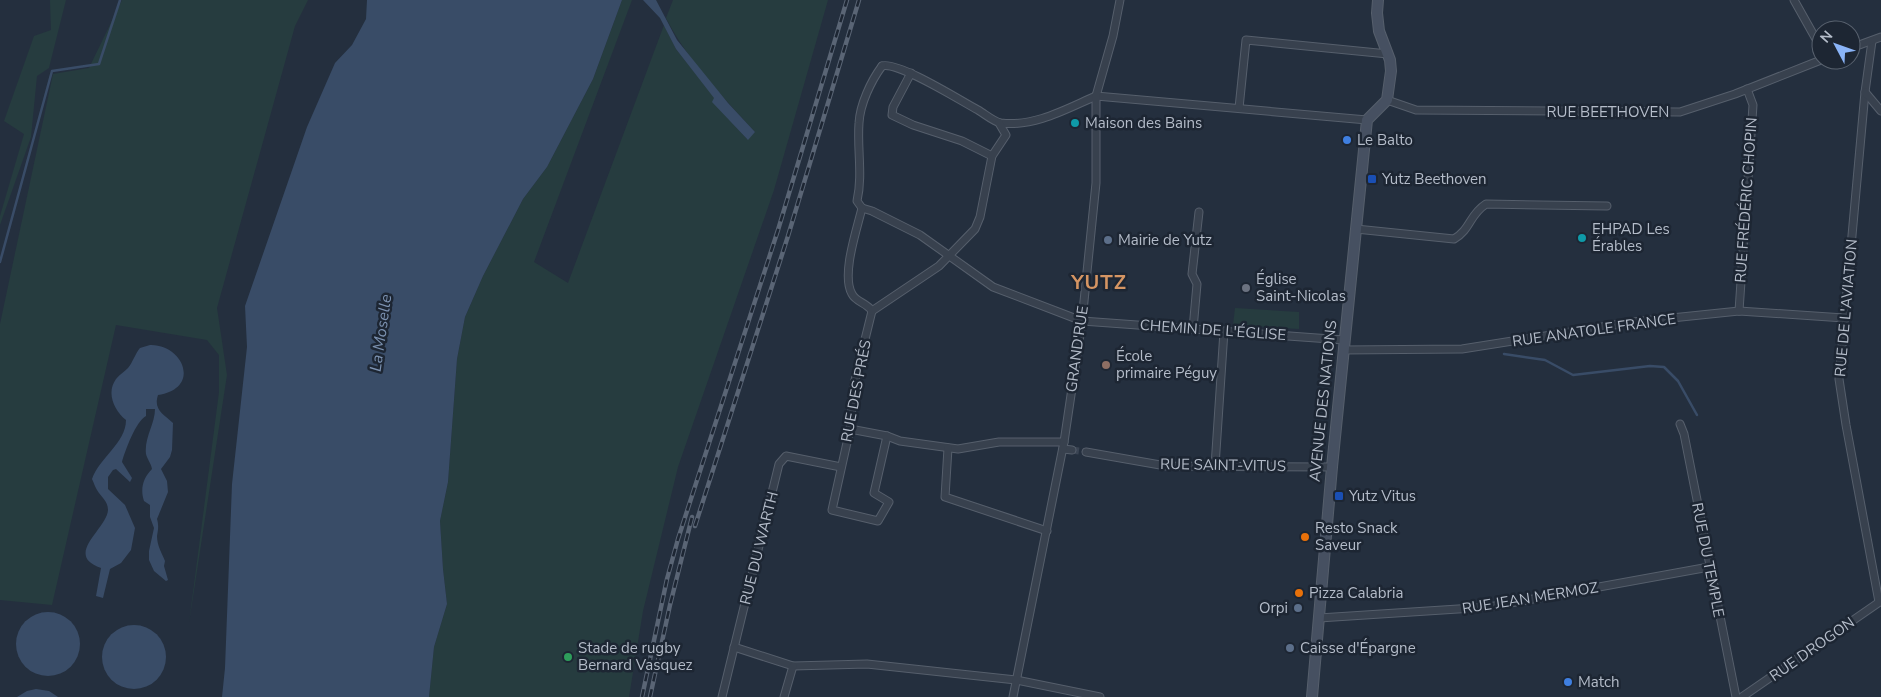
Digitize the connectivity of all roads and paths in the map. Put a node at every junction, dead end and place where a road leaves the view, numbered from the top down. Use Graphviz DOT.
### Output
graph roads {
  1 [pos="1120,0"];
  2 [pos="1378,0"];
  3 [pos="1794,0"];
  4 [pos="1811,30"];
  5 [pos="1881,37"];
  6 [pos="1872,41"];
  7 [pos="1861,45"];
  8 [pos="1388,54"];
  9 [pos="1811,64"];
  10 [pos="911,73"];
  11 [pos="1747,89"];
  12 [pos="1865,92"];
  13 [pos="1096,96"];
  14 [pos="1386,100"];
  15 [pos="1239,108"];
  16 [pos="1881,111"];
  17 [pos="1367,120"];
  18 [pos="999,123"];
  19 [pos="992,156"];
  20 [pos="1607,206"];
  21 [pos="862,208"];
  22 [pos="1199,212"];
  23 [pos="1356,229"];
  24 [pos="950,256"];
  25 [pos="872,311"];
  26 [pos="1738,311"];
  27 [pos="1844,318"];
  28 [pos="1082,321"];
  29 [pos="1193,329"];
  30 [pos="1224,331"];
  31 [pos="1344,345"];
  32 [pos="1680,424"];
  33 [pos="850,429"];
  34 [pos="886,436"];
  35 [pos="1063,446"];
  36 [pos="948,448"];
  37 [pos="1072,450"];
  38 [pos="1086,452"];
  39 [pos="1215,466"];
  40 [pos="841,467"];
  41 [pos="1332,467"];
  42 [pos="1046,531"];
  43 [pos="1709,567"];
  44 [pos="1880,602"];
  45 [pos="1319,618"];
  46 [pos="734,647"];
  47 [pos="793,666"];
  48 [pos="1016,680"];
  49 [pos="722,697"];
  50 [pos="784,697"];
  51 [pos="1013,697"];
  52 [pos="1100,697"];
  53 [pos="1312,697"];
  54 [pos="1736,697"];
  55 [pos="1742,697"];
  1 -- 13 [label="street, GRAND'RUE"];
  2 -- 8 [label="main road"];
  3 -- 4 [label="street"];
  5 -- 6 [label="street"];
  6 -- 7 [label="street"];
  6 -- 12 [label="street, RUE DE L'AVIATION"];
  8 -- 14 [label="main road"];
  8 -- 15 [label="street"];
  9 -- 11 [label="street, RUE BEETHOVEN"];
  10 -- 18 [label="street"];
  10 -- 19 [label="street"];
  10 -- 21 [label="street"];
  11 -- 14 [label="street, RUE BEETHOVEN"];
  11 -- 26 [label="street, RUE FRÉDÉRIC CHOPIN"];
  12 -- 16 [label="street"];
  12 -- 27 [label="street, RUE DE L'AVIATION"];
  13 -- 15 [label="street"];
  13 -- 18 [label="street"];
  13 -- 28 [label="street, GRAND'RUE"];
  14 -- 17 [label="main road"];
  15 -- 17 [label="street"];
  17 -- 23 [label="main road, AVENUE DES NATIONS"];
  18 -- 19 [label="street"];
  19 -- 24 [label="street"];
  20 -- 23 [label="street"];
  21 -- 24 [label="street, CHEMIN DE L'ÉGLISE"];
  21 -- 25 [label="street"];
  22 -- 29 [label="street"];
  23 -- 31 [label="main road, AVENUE DES NATIONS"];
  24 -- 25 [label="street"];
  24 -- 28 [label="street, CHEMIN DE L'ÉGLISE"];
  25 -- 33 [label="street, RUE DES PRÉS"];
  26 -- 27 [label="street, RUE ANATOLE FRANCE"];
  26 -- 31 [label="street, RUE ANATOLE FRANCE"];
  27 -- 44 [label="street, RUE DE L'AVIATION"];
  28 -- 29 [label="street, CHEMIN DE L'ÉGLISE"];
  28 -- 35 [label="street, GRAND'RUE"];
  29 -- 30 [label="street, CHEMIN DE L'ÉGLISE"];
  30 -- 31 [label="street, CHEMIN DE L'ÉGLISE"];
  30 -- 39 [label="street"];
  31 -- 41 [label="main road, AVENUE DES NATIONS"];
  32 -- 43 [label="street, RUE DU TEMPLE"];
  33 -- 34 [label="street"];
  33 -- 40 [label="street, RUE DES PRÉS"];
  34 -- 36 [label="street"];
  34 -- 40 [label="street, RUE DES PRÉS"];
  35 -- 36 [label="street"];
  35 -- 37 [label="street"];
  35 -- 42 [label="street, GRAND'RUE"];
  36 -- 42 [label="street"];
  38 -- 39 [label="street, RUE SAINT-VITUS"];
  39 -- 41 [label="street, RUE SAINT-VITUS"];
  40 -- 46 [label="street, RUE DU WARTH"];
  41 -- 45 [label="main road, AVENUE DES NATIONS"];
  42 -- 48 [label="street, GRAND'RUE"];
  43 -- 45 [label="street, RUE JEAN MERMOZ"];
  43 -- 54 [label="street, RUE DU TEMPLE"];
  44 -- 55 [label="street, RUE DROGON"];
  45 -- 53 [label="main road, AVENUE DES NATIONS"];
  46 -- 47 [label="street"];
  46 -- 49 [label="street, RUE DU WARTH"];
  47 -- 48 [label="street"];
  47 -- 50 [label="street"];
  48 -- 51 [label="street, GRAND'RUE"];
  48 -- 52 [label="street"];
}
